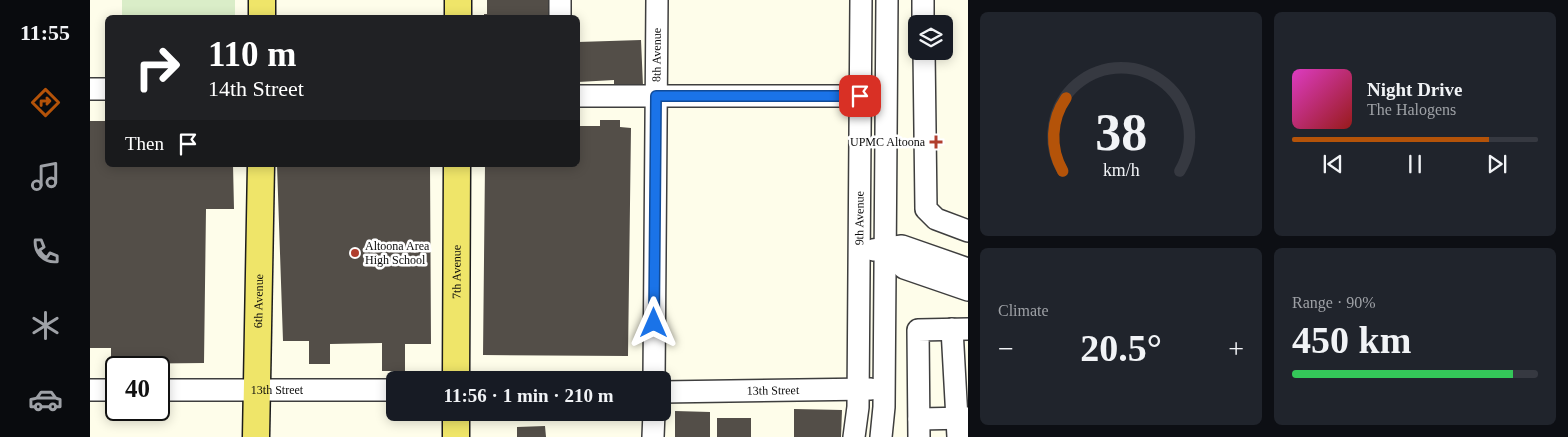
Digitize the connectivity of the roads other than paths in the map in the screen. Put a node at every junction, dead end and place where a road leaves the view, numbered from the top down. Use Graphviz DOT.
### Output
graph roads {
  1 [pos="262,0"];
  2 [pos="458,0"];
  3 [pos="560,0"];
  4 [pos="657,0"];
  5 [pos="861,0"];
  6 [pos="887,0"];
  7 [pos="923,0"];
  8 [pos="262,15"];
  9 [pos="458,15"];
  10 [pos="560,15"];
  11 [pos="923,15"];
  12 [pos="924,60"];
  13 [pos="90,89"];
  14 [pos="105,89"];
  15 [pos="580,96"];
  16 [pos="656,96"];
  17 [pos="860,96"];
  18 [pos="887,96"];
  19 [pos="261,167"];
  20 [pos="457,167"];
  21 [pos="968,232"];
  22 [pos="860,250"];
  23 [pos="885,250"];
  24 [pos="968,269"];
  25 [pos="968,290"];
  26 [pos="960,329"];
  27 [pos="456,371"];
  28 [pos="654,371"];
  29 [pos="858,388"];
  30 [pos="884,389"];
  31 [pos="90,390"];
  32 [pos="105,390"];
  33 [pos="170,390"];
  34 [pos="257,390"];
  35 [pos="386,390"];
  36 [pos="671,392"];
  37 [pos="456,421"];
  38 [pos="654,421"];
  39 [pos="962,425"];
  40 [pos="919,428"];
  41 [pos="256,437"];
  42 [pos="456,437"];
  43 [pos="653,437"];
  44 [pos="854,437"];
  45 [pos="881,437"];
  1 -- 8 [label="main road"];
  2 -- 9 [label="main road"];
  3 -- 10 [label="street"];
  4 -- 16 [label="street, 8th Avenue"];
  5 -- 17 [label="street, 9th Avenue"];
  6 -- 18 [label="street, 9th Avenue"];
  7 -- 11 [label="street"];
  12 -- 21 [label="street"];
  13 -- 14 [label="street"];
  15 -- 16 [label="street"];
  16 -- 17 [label="street"];
  16 -- 28 [label="street, 8th Avenue"];
  17 -- 18 [label="street"];
  17 -- 22 [label="street, 9th Avenue"];
  18 -- 23 [label="street, 9th Avenue"];
  19 -- 34 [label="main road, 6th Avenue"];
  20 -- 27 [label="main road, 7th Avenue"];
  22 -- 23 [label="street"];
  22 -- 29 [label="street, 9th Avenue"];
  23 -- 24 [label="street"];
  23 -- 25 [label="street"];
  23 -- 30 [label="street, 9th Avenue"];
  26 -- 39 [label="street"];
  26 -- 40 [label="street"];
  29 -- 30 [label="street, 13th Street"];
  29 -- 36 [label="street, 13th Street"];
  29 -- 44 [label="street, 9th Avenue"];
  30 -- 45 [label="street, 9th Avenue"];
  31 -- 32 [label="street"];
  33 -- 34 [label="street, 13th Street"];
  34 -- 35 [label="street, 13th Street"];
  34 -- 41 [label="main road, 6th Avenue"];
  37 -- 42 [label="main road"];
  38 -- 43 [label="street"];
  39 -- 40 [label="street"];
}
